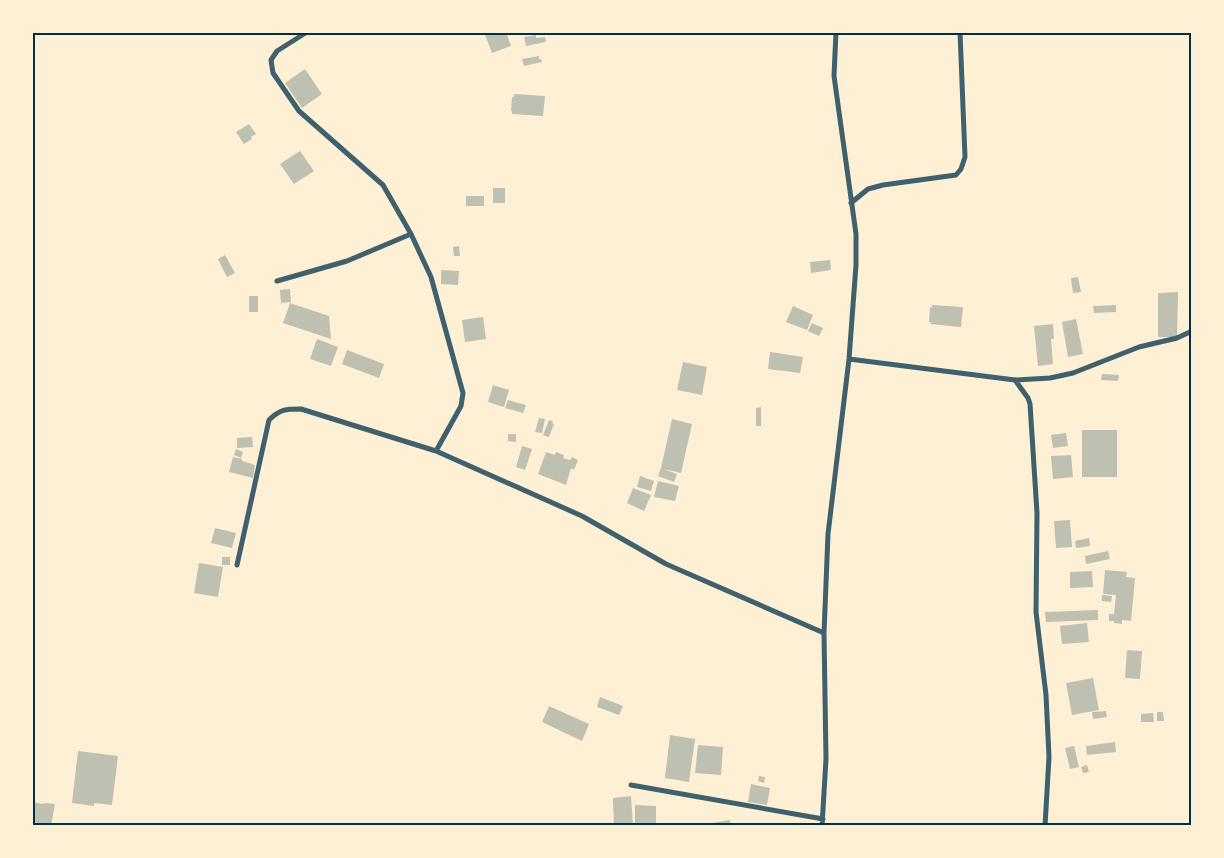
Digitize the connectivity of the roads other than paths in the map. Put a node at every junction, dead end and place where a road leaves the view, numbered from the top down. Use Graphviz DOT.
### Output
graph roads {
  1 [pos="307,32"];
  2 [pos="836,32"];
  3 [pos="960,32"];
  4 [pos="851,203"];
  5 [pos="411,234"];
  6 [pos="277,280"];
  7 [pos="1192,331"];
  8 [pos="850,359"];
  9 [pos="1015,380"];
  10 [pos="436,450"];
  11 [pos="237,565"];
  12 [pos="824,633"];
  13 [pos="631,784"];
  14 [pos="823,819"];
  15 [pos="822,826"];
  16 [pos="1045,826"];
  1 -- 5 [label="street"];
  2 -- 4 [label="street"];
  3 -- 4 [label="street"];
  4 -- 8 [label="street"];
  5 -- 6 [label="street"];
  5 -- 10 [label="street"];
  7 -- 9 [label="street"];
  8 -- 9 [label="street"];
  8 -- 12 [label="street"];
  9 -- 16 [label="street"];
  10 -- 11 [label="street"];
  10 -- 12 [label="street"];
  12 -- 14 [label="street"];
  13 -- 14 [label="street"];
  14 -- 15 [label="street"];
}
